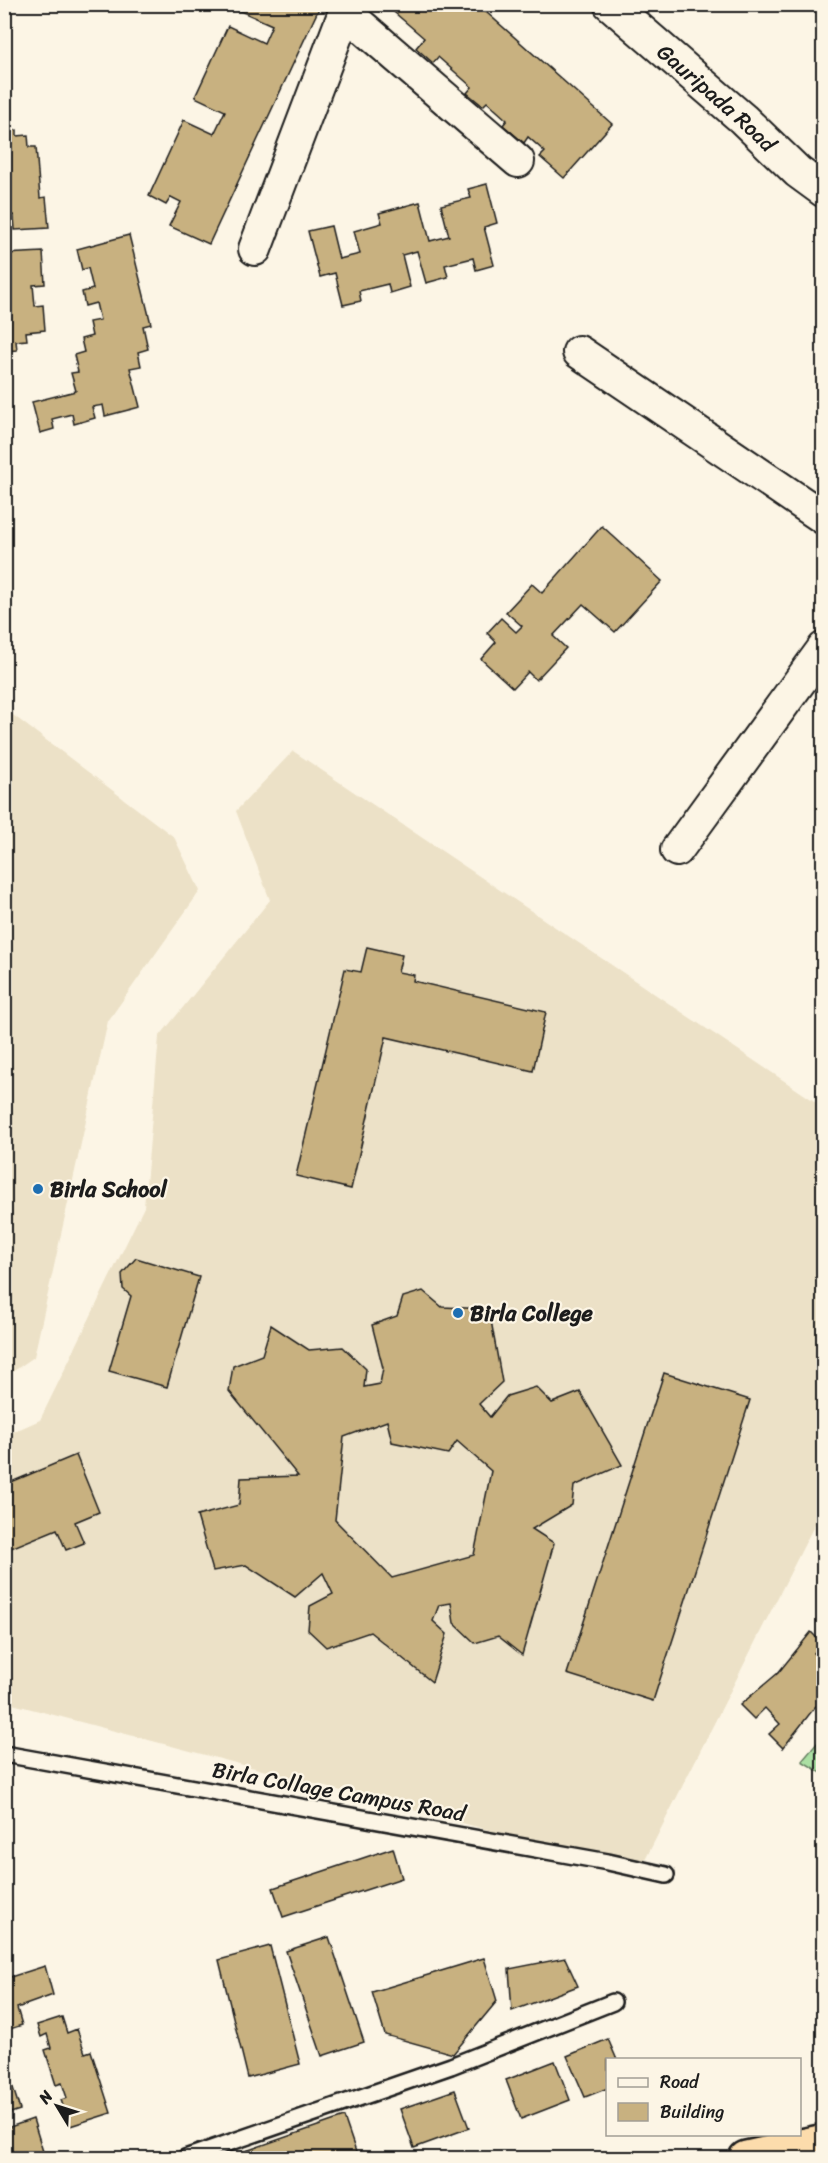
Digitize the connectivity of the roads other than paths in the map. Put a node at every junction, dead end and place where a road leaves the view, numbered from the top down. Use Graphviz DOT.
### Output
graph roads {
  1 [pos="610,4"];
  2 [pos="347,8"];
  3 [pos="518,161"];
  4 [pos="824,191"];
  5 [pos="255,249"];
  6 [pos="579,352"];
  7 [pos="824,518"];
  8 [pos="824,648"];
  9 [pos="812,688"];
  10 [pos="677,850"];
  11 [pos="4,1754"];
  12 [pos="666,1875"];
  13 [pos="613,2002"];
  14 [pos="824,2141"];
  15 [pos="185,2158"];
  16 [pos="746,2158"];
  1 -- 4 [label="street, Gauripada Road"];
  2 -- 3 [label="street"];
  2 -- 5 [label="street"];
  6 -- 7 [label="street"];
  8 -- 9 [label="street"];
  9 -- 10 [label="street"];
  11 -- 12 [label="lane, Birla Collage Campus Road"];
  13 -- 15 [label="lane"];
  14 -- 16 [label="highway"];
}
